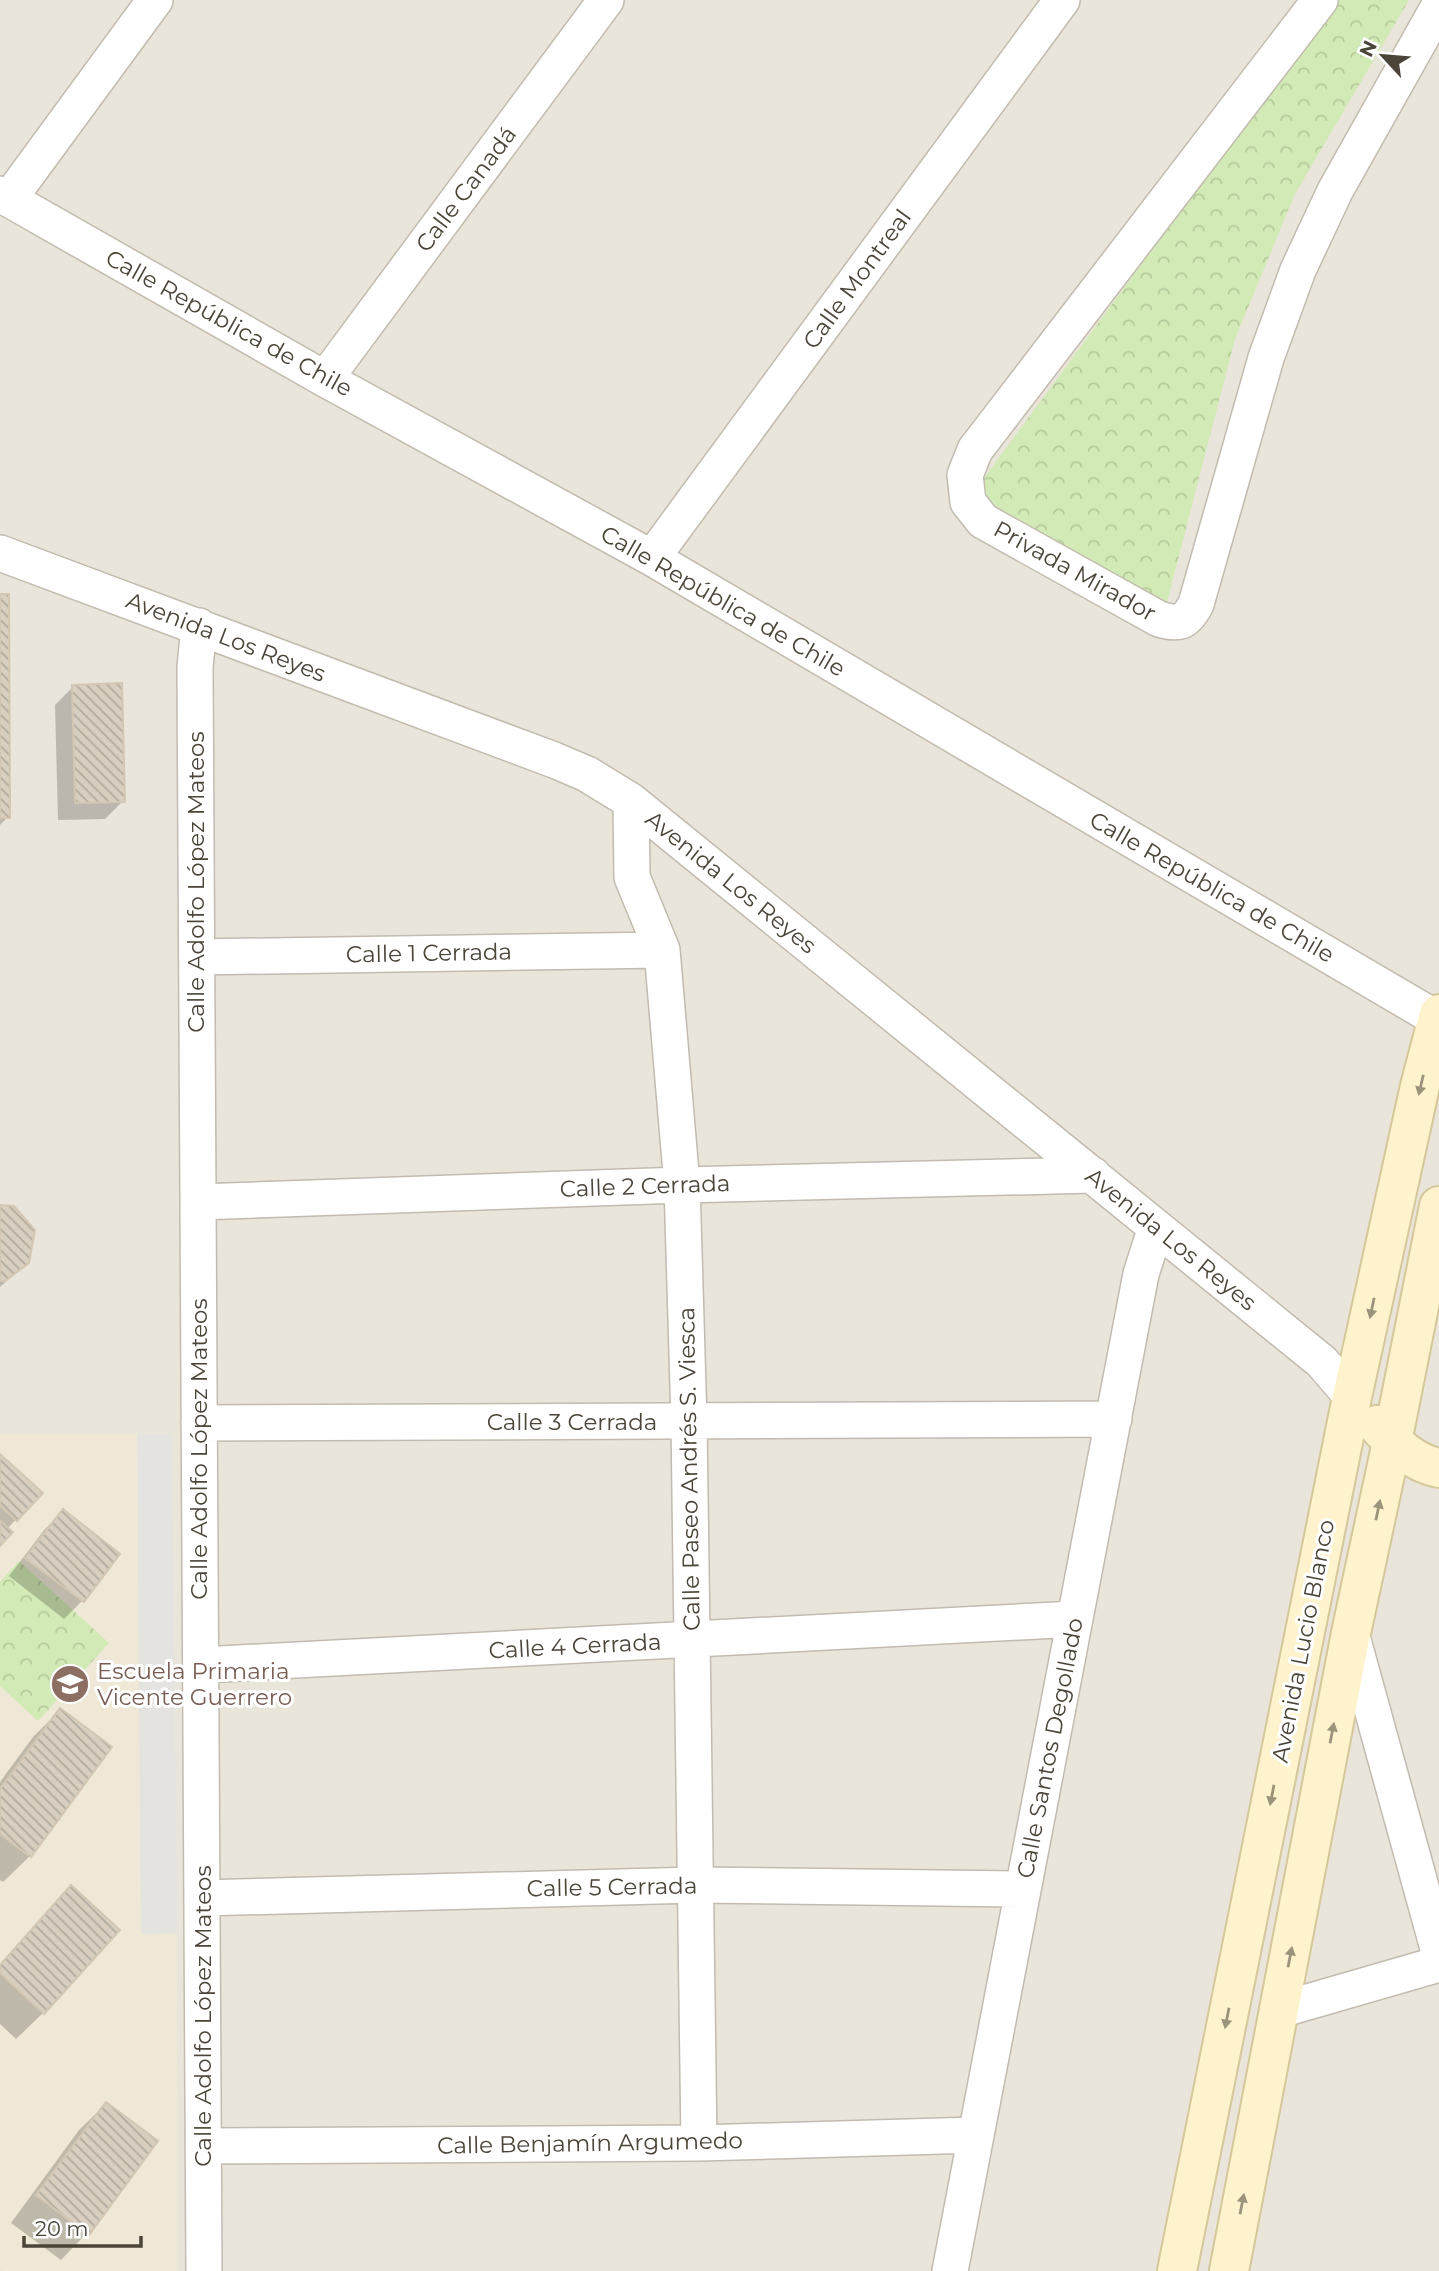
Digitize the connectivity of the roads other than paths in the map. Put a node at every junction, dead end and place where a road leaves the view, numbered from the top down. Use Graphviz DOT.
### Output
graph roads {
  1 [pos="155,0"];
  2 [pos="606,0"];
  3 [pos="1062,0"];
  4 [pos="1320,0"];
  5 [pos="1439,6"];
  6 [pos="5,196"];
  7 [pos="325,379"];
  8 [pos="0,553"];
  9 [pos="652,558"];
  10 [pos="199,626"];
  11 [pos="631,801"];
  12 [pos="662,950"];
  13 [pos="197,957"];
  14 [pos="1438,1018"];
  15 [pos="1093,1175"];
  16 [pos="682,1185"];
  17 [pos="198,1202"];
  18 [pos="1439,1206"];
  19 [pos="1156,1227"];
  20 [pos="1352,1397"];
  21 [pos="1114,1419"];
  22 [pos="689,1421"];
  23 [pos="199,1423"];
  24 [pos="1392,1442"];
  25 [pos="1439,1468"];
  26 [pos="1074,1619"];
  27 [pos="1351,1633"];
  28 [pos="692,1640"];
  29 [pos="201,1665"];
  30 [pos="695,1885"];
  31 [pos="1023,1889"];
  32 [pos="202,1898"];
  33 [pos="1439,1952"];
  34 [pos="1439,1964"];
  35 [pos="1280,2010"];
  36 [pos="976,2135"];
  37 [pos="699,2143"];
  38 [pos="203,2146"];
  39 [pos="204,2271"];
  40 [pos="950,2271"];
  41 [pos="1177,2271"];
  42 [pos="1229,2271"];
  1 -- 6 [label="street"];
  2 -- 7 [label="street, Calle Canadá"];
  3 -- 9 [label="street, Calle Montreal"];
  4 -- 5 [label="street, Privada Mirador"];
  6 -- 7 [label="street, Calle República de Chile"];
  7 -- 9 [label="street, Calle República de Chile"];
  8 -- 10 [label="street, Avenida Los Reyes"];
  9 -- 14 [label="street, Calle República de Chile"];
  10 -- 11 [label="street, Avenida Los Reyes"];
  10 -- 13 [label="street, Calle Adolfo López Mateos"];
  11 -- 12 [label="street, Calle Paseo Andrés S. Viesca"];
  11 -- 15 [label="street, Avenida Los Reyes"];
  12 -- 13 [label="street, Calle 1 Cerrada"];
  12 -- 16 [label="street, Calle Paseo Andrés S. Viesca"];
  13 -- 17 [label="street, Calle Adolfo López Mateos"];
  14 -- 20 [label="street, Avenida Lucio Blanco, one-way"];
  15 -- 16 [label="street, Calle 2 Cerrada"];
  15 -- 19 [label="street, Avenida Los Reyes"];
  16 -- 17 [label="street, Calle 2 Cerrada"];
  16 -- 22 [label="street, Calle Paseo Andrés S. Viesca"];
  17 -- 23 [label="street, Calle Adolfo López Mateos"];
  18 -- 24 [label="street, Avenida Lucio Blanco"];
  19 -- 20 [label="street, Avenida Los Reyes"];
  19 -- 21 [label="street, Calle Santos Degollado"];
  20 -- 24 [label="street"];
  20 -- 41 [label="street, Avenida Lucio Blanco, one-way"];
  21 -- 22 [label="street, Calle 3 Cerrada"];
  21 -- 26 [label="street, Calle Santos Degollado"];
  22 -- 23 [label="street, Calle 3 Cerrada"];
  22 -- 28 [label="street, Calle Paseo Andrés S. Viesca"];
  23 -- 29 [label="street, Calle Adolfo López Mateos"];
  24 -- 25 [label="street"];
  27 -- 24 [label="street, Avenida Lucio Blanco, one-way"];
  26 -- 28 [label="street, Calle 4 Cerrada"];
  26 -- 31 [label="street, Calle Santos Degollado"];
  27 -- 33 [label="street"];
  35 -- 27 [label="street, Avenida Lucio Blanco, one-way"];
  28 -- 29 [label="street, Calle 4 Cerrada"];
  28 -- 30 [label="street, Calle Paseo Andrés S. Viesca"];
  29 -- 32 [label="street, Calle Adolfo López Mateos"];
  30 -- 31 [label="street, Calle 5 Cerrada"];
  30 -- 32 [label="street, Calle 5 Cerrada"];
  30 -- 37 [label="street, Calle Paseo Andrés S. Viesca"];
  31 -- 36 [label="street, Calle Santos Degollado"];
  32 -- 38 [label="street, Calle Adolfo López Mateos"];
  34 -- 35 [label="street"];
  42 -- 35 [label="street, Avenida Lucio Blanco, one-way"];
  36 -- 37 [label="street, Calle Benjamín Argumedo"];
  36 -- 40 [label="street, Calle Santos Degollado"];
  37 -- 38 [label="street, Calle Benjamín Argumedo"];
  38 -- 39 [label="street, Calle Adolfo López Mateos"];
}
